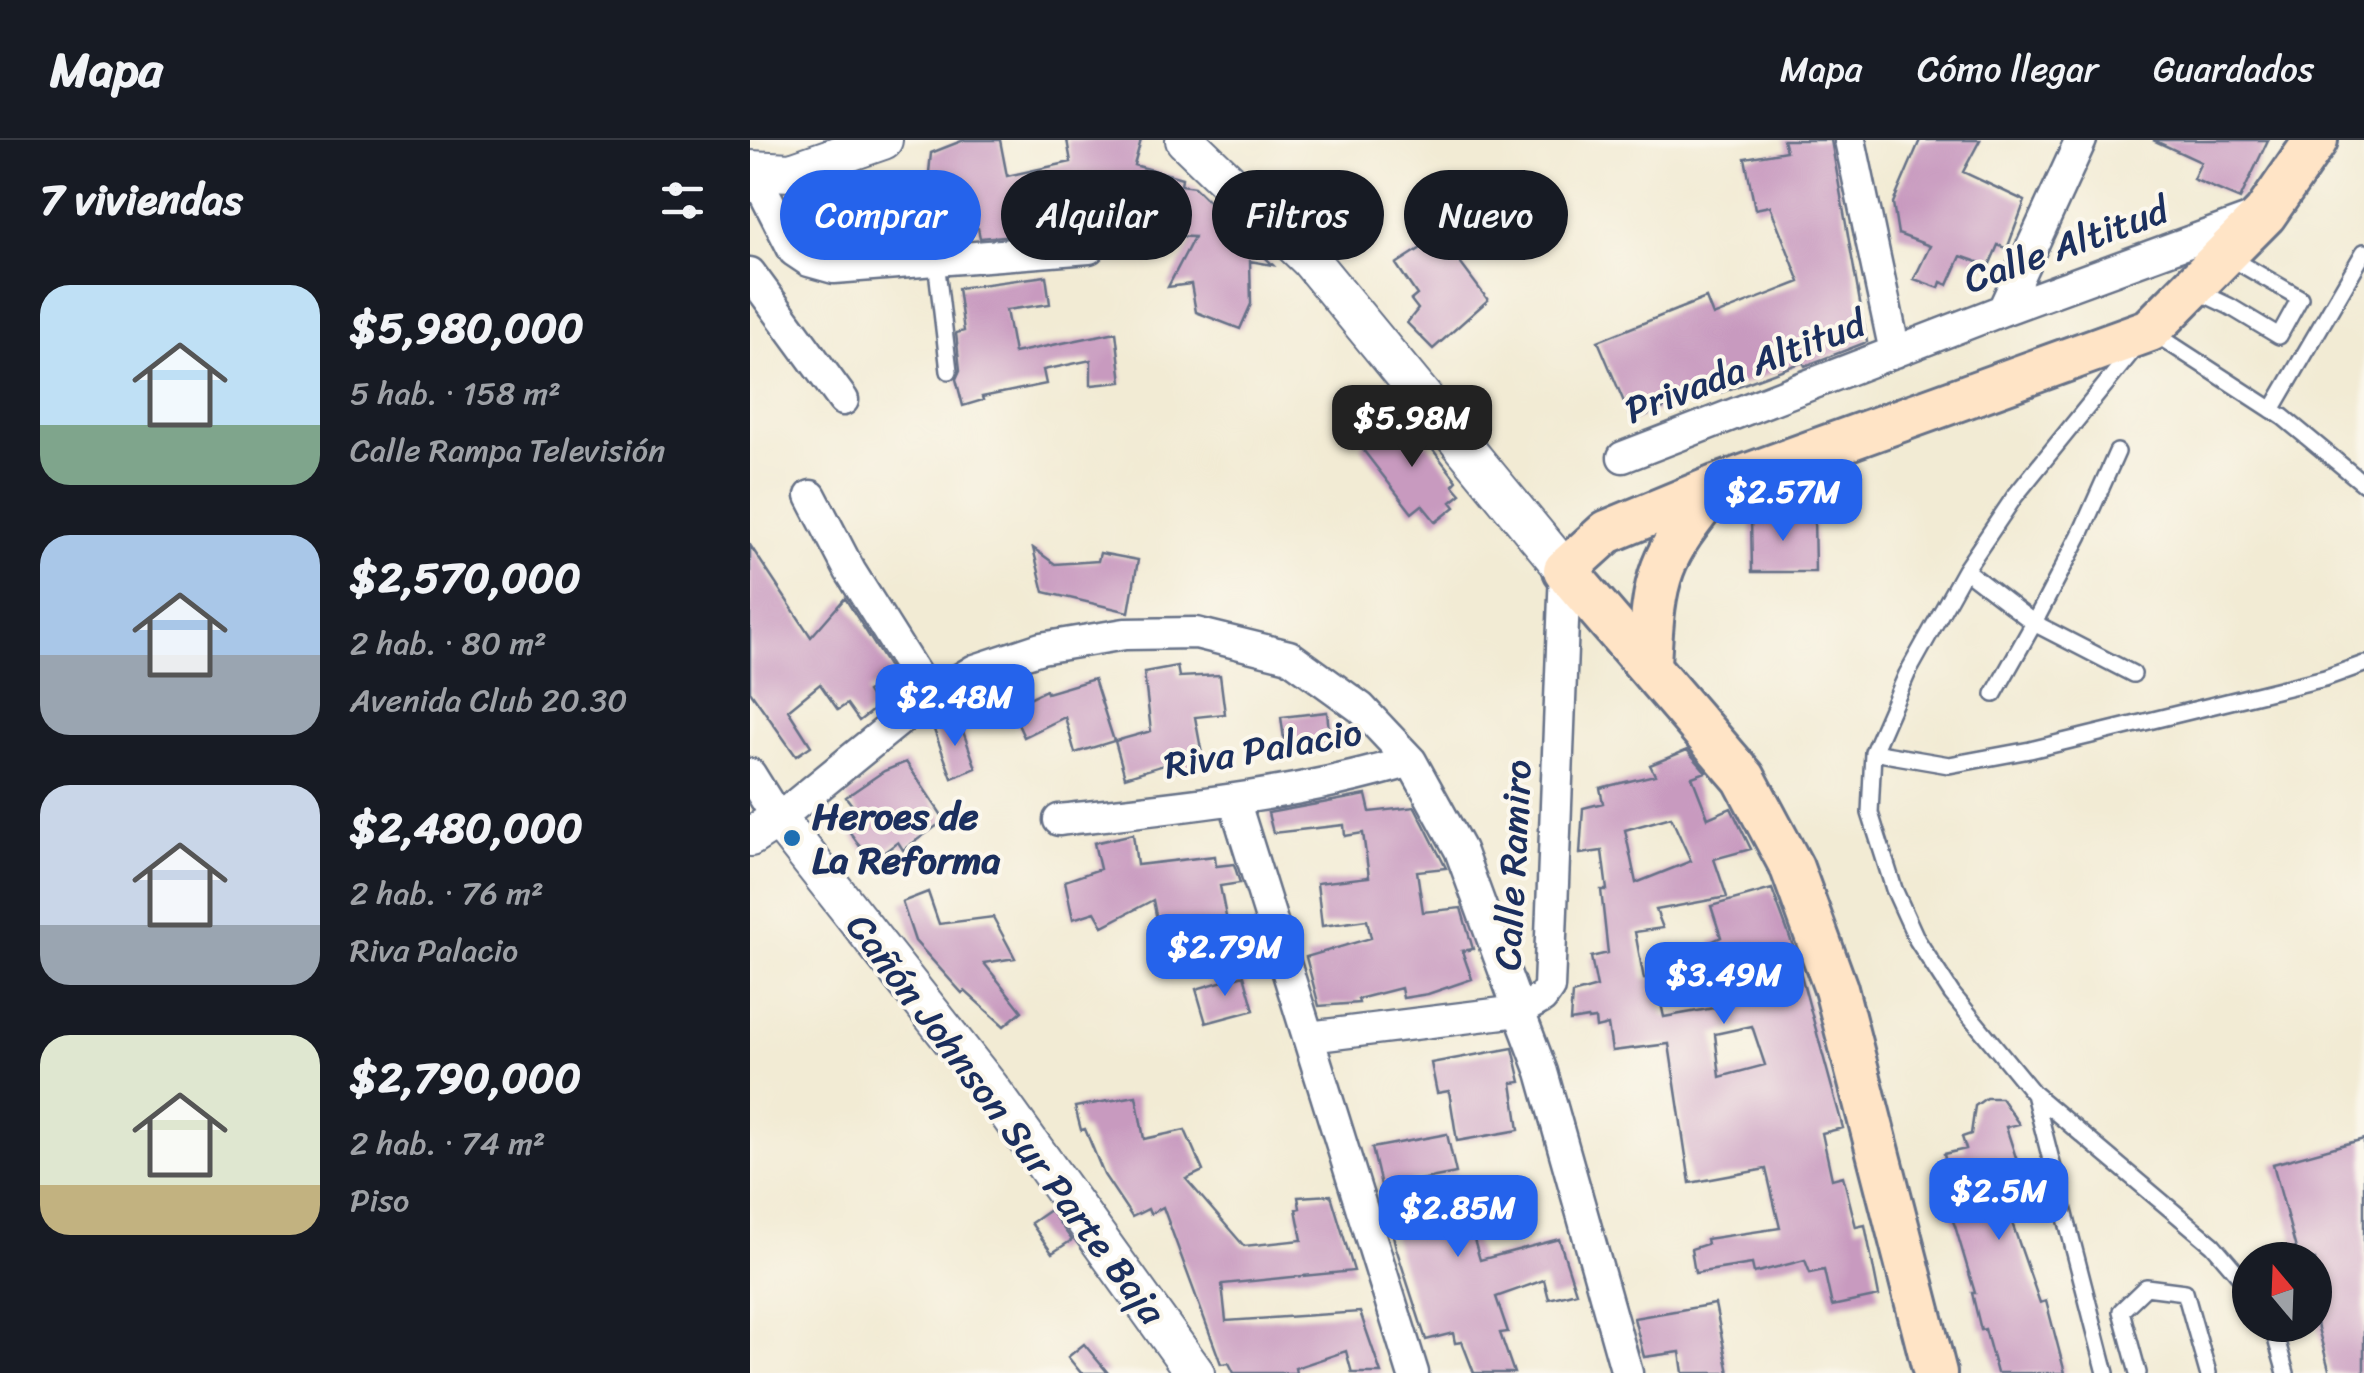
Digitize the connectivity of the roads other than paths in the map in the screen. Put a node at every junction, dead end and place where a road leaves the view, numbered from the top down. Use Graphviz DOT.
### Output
graph roads {
  1 [pos="883,140"];
  2 [pos="1185,140"];
  3 [pos="1850,140"];
  4 [pos="2082,140"];
  5 [pos="2316,140"];
  6 [pos="752,171"];
  7 [pos="2264,214"];
  8 [pos="2364,252"];
  9 [pos="1001,255"];
  10 [pos="2226,255"];
  11 [pos="936,261"];
  12 [pos="750,272"];
  13 [pos="2191,288"];
  14 [pos="2003,310"];
  15 [pos="2150,330"];
  16 [pos="1895,352"];
  17 [pos="949,371"];
  18 [pos="843,400"];
  19 [pos="2272,410"];
  20 [pos="2117,452"];
  21 [pos="1623,457"];
  22 [pos="2364,484"];
  23 [pos="1718,486"];
  24 [pos="811,496"];
  25 [pos="1565,570"];
  26 [pos="1965,570"];
  27 [pos="2034,623"];
  28 [pos="1648,664"];
  29 [pos="2364,664"];
  30 [pos="2133,674"];
  31 [pos="1994,694"];
  32 [pos="924,701"];
  33 [pos="1873,752"];
  34 [pos="1411,761"];
  35 [pos="750,774"];
  36 [pos="1234,800"];
  37 [pos="1060,820"];
  38 [pos="764,828"];
  39 [pos="1519,1011"];
  40 [pos="1310,1037"];
  41 [pos="2034,1094"];
  42 [pos="2232,1267"];
  43 [pos="2277,1342"];
  44 [pos="1195,1373"];
  45 [pos="1414,1373"];
  46 [pos="1627,1373"];
  47 [pos="1935,1373"];
  48 [pos="2106,1373"];
  49 [pos="2138,1373"];
  50 [pos="2208,1373"];
  51 [pos="2286,1373"];
  1 -- 6 [label="street"];
  2 -- 25 [label="street"];
  3 -- 16 [label="street"];
  4 -- 14 [label="street"];
  5 -- 7 [label="main road"];
  6 -- 11 [label="street"];
  7 -- 10 [label="main road"];
  7 -- 14 [label="street, Calle Altitud"];
  8 -- 19 [label="lane"];
  9 -- 11 [label="street"];
  10 -- 13 [label="main road"];
  10 -- 13 [label="lane"];
  11 -- 17 [label="lane"];
  12 -- 18 [label="street"];
  13 -- 15 [label="main road"];
  14 -- 16 [label="street, Calle Altitud"];
  15 -- 19 [label="lane"];
  15 -- 23 [label="main road"];
  15 -- 26 [label="lane"];
  16 -- 21 [label="street, Privada Altitud"];
  19 -- 22 [label="lane"];
  20 -- 27 [label="lane"];
  23 -- 25 [label="main road"];
  23 -- 28 [label="main road"];
  24 -- 32 [label="street"];
  25 -- 28 [label="main road"];
  25 -- 39 [label="street, Calle Ramiro"];
  26 -- 27 [label="lane"];
  26 -- 33 [label="lane"];
  27 -- 30 [label="lane"];
  27 -- 31 [label="lane"];
  28 -- 47 [label="main road"];
  29 -- 33 [label="lane"];
  32 -- 34 [label="street, Riva Palacio"];
  32 -- 38 [label="street, Riva Palacio"];
  33 -- 41 [label="lane"];
  34 -- 36 [label="street, Riva Palacio"];
  34 -- 39 [label="street"];
  35 -- 38 [label="street"];
  36 -- 37 [label="street, Riva Palacio"];
  36 -- 40 [label="street"];
  38 -- 44 [label="street, Cañón Johnson Sur Parte Baja"];
  39 -- 40 [label="street"];
  39 -- 46 [label="street, Calle Ramiro"];
  40 -- 45 [label="street"];
  41 -- 42 [label="lane"];
  41 -- 48 [label="lane"];
  43 -- 51 [label="lane"];
  49 -- 50 [label="lane"];
}
